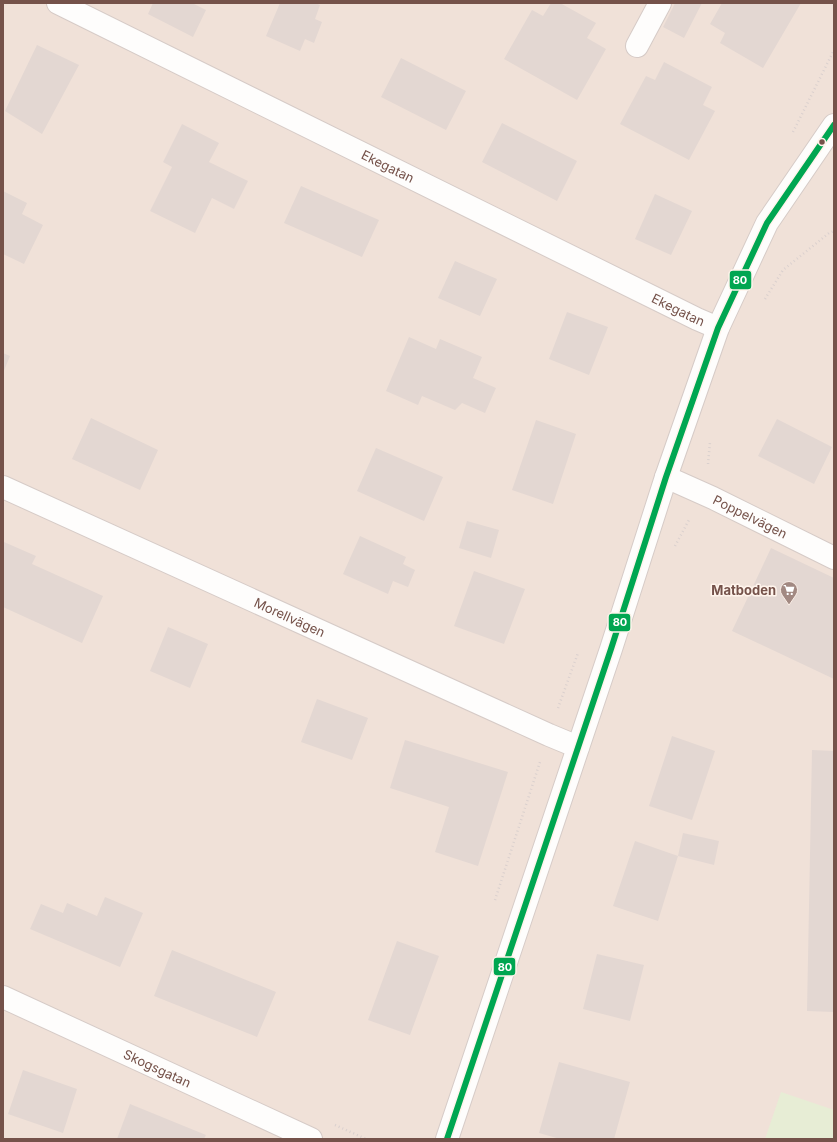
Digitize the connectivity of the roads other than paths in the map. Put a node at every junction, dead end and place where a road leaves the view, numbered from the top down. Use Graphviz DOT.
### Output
graph roads {
  1 [pos="58,3"];
  2 [pos="660,3"];
  3 [pos="637,46"];
  4 [pos="834,125"];
  5 [pos="718,328"];
  6 [pos="666,477"];
  7 [pos="3,487"];
  8 [pos="834,558"];
  9 [pos="578,747"];
  10 [pos="3,997"];
  11 [pos="311,1139"];
  12 [pos="447,1139"];
  1 -- 5 [label="street, Ekegatan"];
  2 -- 3 [label="street"];
  4 -- 5 [label="street"];
  5 -- 6 [label="street"];
  6 -- 8 [label="street, Poppelvägen"];
  6 -- 9 [label="street"];
  7 -- 9 [label="street, Morellvägen"];
  9 -- 12 [label="street"];
  10 -- 11 [label="street, Skogsgatan"];
}
